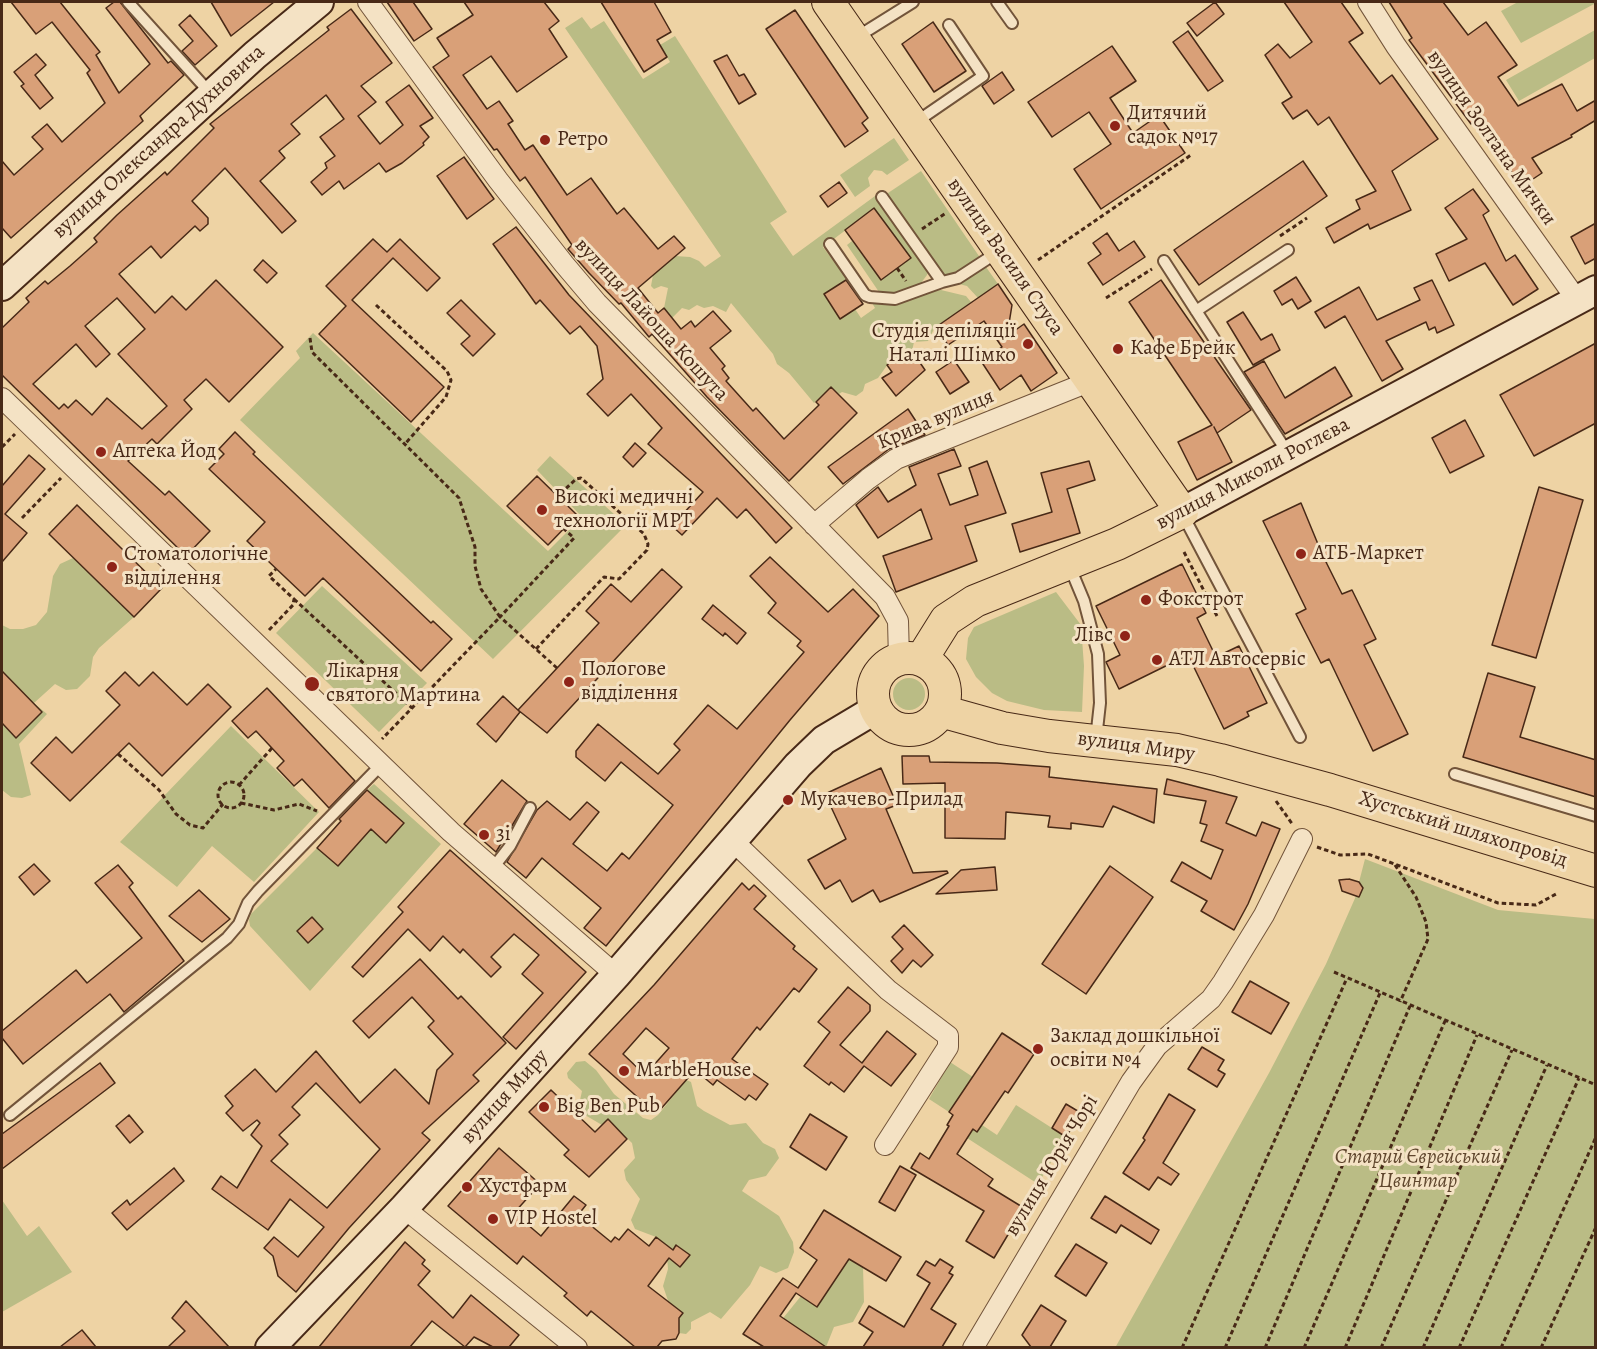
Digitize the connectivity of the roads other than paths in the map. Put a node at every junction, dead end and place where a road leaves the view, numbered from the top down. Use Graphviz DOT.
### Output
graph roads {
  1 [pos="128,2"];
  2 [pos="319,2"];
  3 [pos="368,2"];
  4 [pos="828,2"];
  5 [pos="913,2"];
  6 [pos="998,2"];
  7 [pos="1368,2"];
  8 [pos="1012,23"];
  9 [pos="949,26"];
  10 [pos="855,39"];
  11 [pos="211,94"];
  12 [pos="914,124"];
  13 [pos="882,197"];
  14 [pos="830,244"];
  15 [pos="1000,250"];
  16 [pos="1288,250"];
  17 [pos="1164,261"];
  18 [pos="942,282"];
  19 [pos="2,286"];
  20 [pos="1586,295"];
  21 [pos="1196,311"];
  22 [pos="1091,381"];
  23 [pos="2,398"];
  24 [pos="1289,455"];
  25 [pos="1182,512"];
  26 [pos="814,525"];
  27 [pos="1069,565"];
  28 [pos="910,660"];
  29 [pos="876,709"];
  30 [pos="941,711"];
  31 [pos="1300,736"];
  32 [pos="1096,741"];
  33 [pos="381,765"];
  34 [pos="1455,774"];
  35 [pos="1330,790"];
  36 [pos="530,808"];
  37 [pos="1596,816"];
  38 [pos="1302,839"];
  39 [pos="733,841"];
  40 [pos="493,868"];
  41 [pos="1596,871"];
  42 [pos="616,975"];
  43 [pos="10,1115"];
  44 [pos="885,1145"];
  45 [pos="404,1208"];
  46 [pos="978,1346"];
  47 [pos="270,1347"];
  48 [pos="577,1347"];
  1 -- 11 [label="lane"];
  2 -- 11 [label="main road, вулиця Олександра Духновича"];
  3 -- 26 [label="street, вулиця Лайоша Кошута"];
  4 -- 10 [label="main road, вулиця Василя Стуса"];
  5 -- 10 [label="lane"];
  6 -- 8 [label="lane"];
  7 -- 20 [label="street, вулиця Золтана Мички"];
  9 -- 12 [label="lane"];
  10 -- 12 [label="main road, вулиця Василя Стуса"];
  11 -- 19 [label="main road, вулиця Олександра Духновича"];
  12 -- 15 [label="main road, вулиця Василя Стуса"];
  13 -- 18 [label="lane"];
  14 -- 18 [label="lane"];
  15 -- 18 [label="lane"];
  15 -- 22 [label="main road, вулиця Василя Стуса"];
  16 -- 21 [label="lane"];
  17 -- 21 [label="lane"];
  20 -- 24 [label="main road, вулиця Миколи Роглєва"];
  21 -- 24 [label="lane"];
  22 -- 25 [label="main road, вулиця Василя Стуса"];
  22 -- 26 [label="street, Крива вулиця"];
  23 -- 33 [label="street"];
  24 -- 25 [label="main road, вулиця Миколи Роглєва"];
  25 -- 27 [label="main road, вулиця Миколи Роглєва"];
  25 -- 31 [label="lane"];
  26 -- 28 [label="street, вулиця Лайоша Кошута"];
  27 -- 28 [label="main road, вулиця Миколи Роглєва"];
  27 -- 32 [label="lane"];
  28 -- 29 [label="main road"];
  28 -- 30 [label="main road"];
  29 -- 30 [label="main road"];
  29 -- 39 [label="main road, вулиця Миру"];
  30 -- 32 [label="main road, вулиця Миру"];
  32 -- 35 [label="main road, вулиця Миру"];
  33 -- 40 [label="street"];
  33 -- 43 [label="lane"];
  34 -- 37 [label="lane"];
  35 -- 41 [label="main road, Хустський шляхопровід"];
  36 -- 40 [label="lane"];
  38 -- 46 [label="street, вулиця Юрія Чорі"];
  39 -- 42 [label="main road, вулиця Миру"];
  39 -- 44 [label="street"];
  40 -- 42 [label="street"];
  42 -- 45 [label="main road, вулиця Миру"];
  45 -- 47 [label="main road, вулиця Миру"];
  45 -- 48 [label="street"];
}
